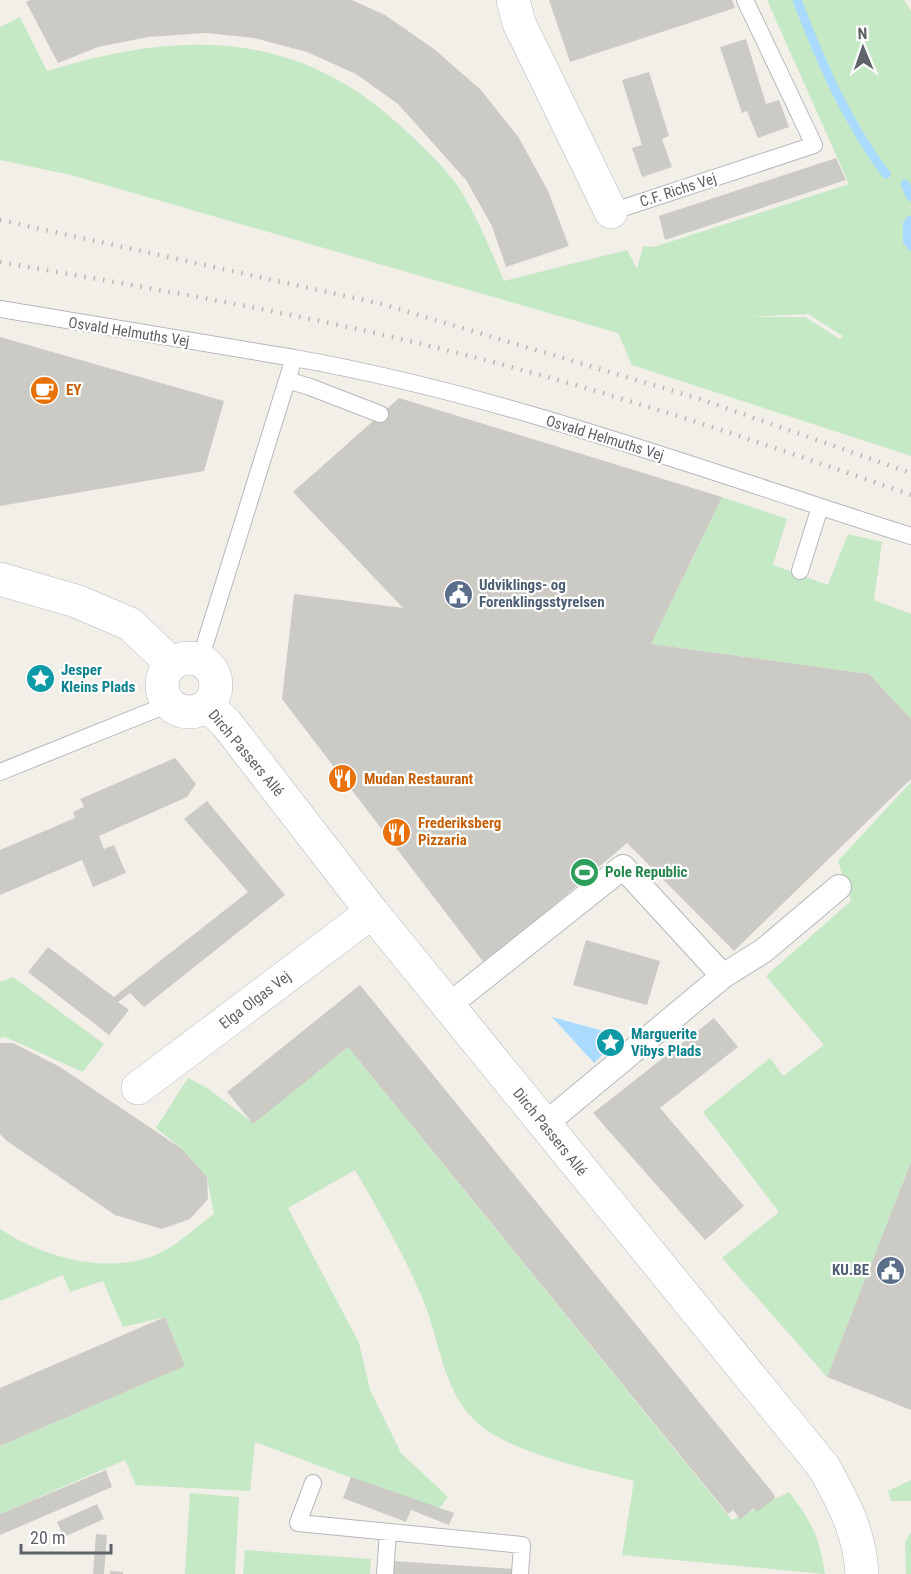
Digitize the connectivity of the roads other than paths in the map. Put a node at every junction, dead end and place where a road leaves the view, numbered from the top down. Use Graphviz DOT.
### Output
graph roads {
  1 [pos="513,0"];
  2 [pos="745,0"];
  3 [pos="611,212"];
  4 [pos="0,309"];
  5 [pos="294,358"];
  6 [pos="287,380"];
  7 [pos="380,414"];
  8 [pos="819,507"];
  9 [pos="911,536"];
  10 [pos="800,571"];
  11 [pos="0,579"];
  12 [pos="185,661"];
  13 [pos="169,704"];
  14 [pos="207,705"];
  15 [pos="0,772"];
  16 [pos="839,887"];
  17 [pos="372,912"];
  18 [pos="723,976"];
  19 [pos="448,1006"];
  20 [pos="138,1088"];
  21 [pos="544,1125"];
  22 [pos="313,1483"];
  23 [pos="388,1532"];
  24 [pos="385,1574"];
  25 [pos="520,1574"];
  26 [pos="862,1574"];
  1 -- 3 [label="street, C.F. Richs Vej"];
  2 -- 3 [label="lane, C.F. Richs Vej"];
  4 -- 5 [label="lane, Osvald Helmuths Vej"];
  5 -- 6 [label="lane"];
  5 -- 8 [label="lane, Osvald Helmuths Vej"];
  6 -- 7 [label="lane"];
  6 -- 12 [label="lane"];
  8 -- 9 [label="lane, Osvald Helmuths Vej"];
  8 -- 10 [label="lane"];
  11 -- 12 [label="street"];
  12 -- 13 [label="street"];
  12 -- 14 [label="street"];
  13 -- 14 [label="street"];
  13 -- 15 [label="lane"];
  14 -- 17 [label="street, Dirch Passers Allé"];
  16 -- 18 [label="street"];
  17 -- 19 [label="street, Dirch Passers Allé"];
  17 -- 20 [label="street, Elga Olgas Vej"];
  18 -- 19 [label="street"];
  18 -- 21 [label="street"];
  19 -- 21 [label="street, Dirch Passers Allé"];
  21 -- 26 [label="street, Dirch Passers Allé"];
  22 -- 23 [label="lane"];
  23 -- 24 [label="lane"];
  23 -- 25 [label="lane"];
}
